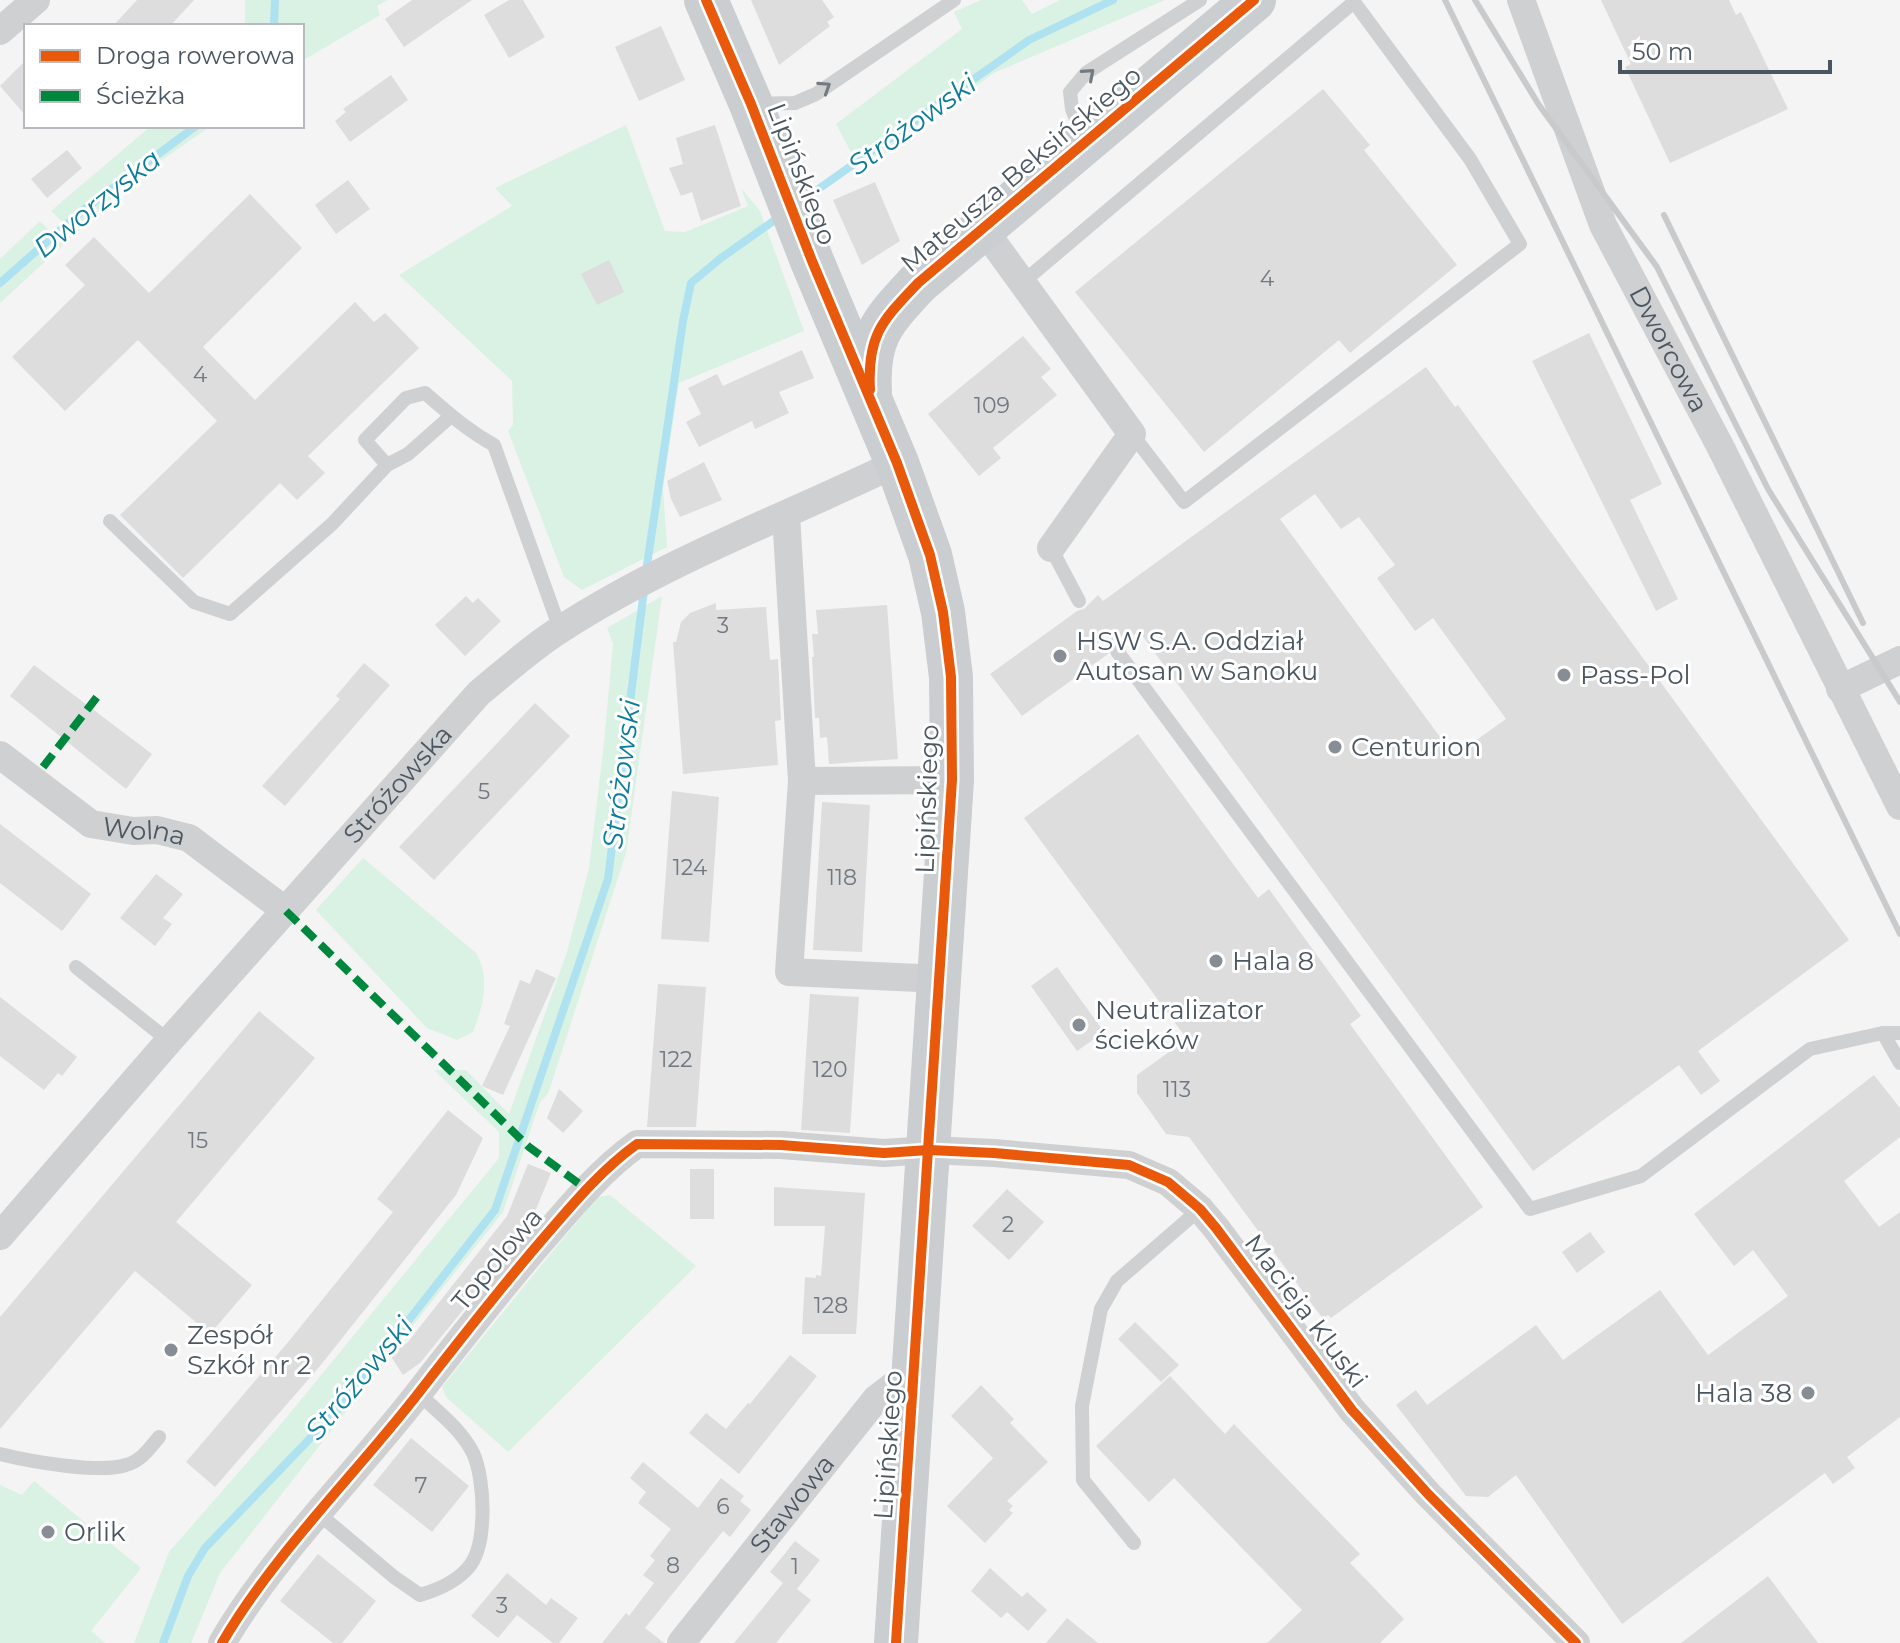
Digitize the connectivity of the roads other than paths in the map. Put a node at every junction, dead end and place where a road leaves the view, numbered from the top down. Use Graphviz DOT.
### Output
graph roads {
  1 [pos="36,0"];
  2 [pos="706,0"];
  3 [pos="954,0"];
  4 [pos="1200,0"];
  5 [pos="1254,0"];
  6 [pos="1521,0"];
  7 [pos="1354,1"];
  8 [pos="0,31"];
  9 [pos="751,104"];
  10 [pos="1085,141"];
  11 [pos="982,227"];
  12 [pos="808,251"];
  13 [pos="1023,282"];
  14 [pos="918,283"];
  15 [pos="871,402"];
  16 [pos="451,416"];
  17 [pos="1132,434"];
  18 [pos="897,463"];
  19 [pos="387,465"];
  20 [pos="786,515"];
  21 [pos="110,521"];
  22 [pos="1051,548"];
  23 [pos="1079,601"];
  24 [pos="560,629"];
  25 [pos="1117,651"];
  26 [pos="1900,660"];
  27 [pos="1840,689"];
  28 [pos="0,755"];
  29 [pos="952,780"];
  30 [pos="802,781"];
  31 [pos="1900,806"];
  32 [pos="286,911"];
  33 [pos="76,967"];
  34 [pos="940,979"];
  35 [pos="1883,1033"];
  36 [pos="1900,1033"];
  37 [pos="169,1041"];
  38 [pos="1900,1063"];
  39 [pos="929,1150"];
  40 [pos="1200,1209"];
  41 [pos="0,1236"];
  42 [pos="914,1375"];
  43 [pos="418,1393"];
  44 [pos="159,1437"];
  45 [pos="0,1454"];
  46 [pos="319,1514"];
  47 [pos="1134,1543"];
  48 [pos="222,1643"];
  49 [pos="681,1643"];
  50 [pos="896,1643"];
  51 [pos="1576,1643"];
  1 -- 8 [label="street"];
  2 -- 9 [label="main road, Lipińskiego"];
  9 -- 3 [label="lane, one-way"];
  10 -- 4 [label="lane, one-way"];
  5 -- 10 [label="main road, Mateusza Beksińskiego"];
  6 -- 27 [label="street, Dworcowa"];
  7 -- 13 [label="lane"];
  7 -- 17 [label="lane"];
  9 -- 12 [label="main road, Lipińskiego"];
  10 -- 11 [label="main road, Mateusza Beksińskiego"];
  11 -- 13 [label="street"];
  11 -- 14 [label="main road, Mateusza Beksińskiego"];
  12 -- 14 [label="main road, Mateusza Beksińskiego"];
  12 -- 15 [label="main road, Lipińskiego"];
  13 -- 17 [label="street"];
  14 -- 15 [label="main road, Mateusza Beksińskiego"];
  15 -- 18 [label="main road, Lipińskiego"];
  16 -- 19 [label="lane"];
  16 -- 19 [label="lane"];
  16 -- 24 [label="lane"];
  17 -- 22 [label="street"];
  18 -- 20 [label="street, Stróżowska"];
  18 -- 29 [label="main road, Lipińskiego"];
  19 -- 21 [label="lane"];
  20 -- 24 [label="street, Stróżowska"];
  20 -- 30 [label="street"];
  22 -- 23 [label="lane"];
  24 -- 32 [label="street, Stróżowska"];
  25 -- 35 [label="lane"];
  26 -- 27 [label="street"];
  27 -- 31 [label="street, Dworcowa"];
  28 -- 32 [label="street, Wolna"];
  29 -- 30 [label="street"];
  29 -- 34 [label="main road, Lipińskiego"];
  30 -- 34 [label="street"];
  32 -- 37 [label="street, Stróżowska"];
  33 -- 37 [label="lane"];
  34 -- 39 [label="main road, Lipińskiego"];
  35 -- 36 [label="lane"];
  35 -- 38 [label="lane"];
  37 -- 41 [label="street, Stróżowska"];
  39 -- 40 [label="street, Macieja Kluski"];
  39 -- 42 [label="main road, Lipińskiego"];
  39 -- 43 [label="street, Topolowa"];
  40 -- 47 [label="lane"];
  40 -- 51 [label="street, Macieja Kluski"];
  42 -- 49 [label="street, Stawowa"];
  42 -- 50 [label="main road, Lipińskiego"];
  43 -- 46 [label="street, Topolowa"];
  43 -- 46 [label="lane"];
  44 -- 45 [label="lane"];
  46 -- 48 [label="street, Topolowa"];
}
